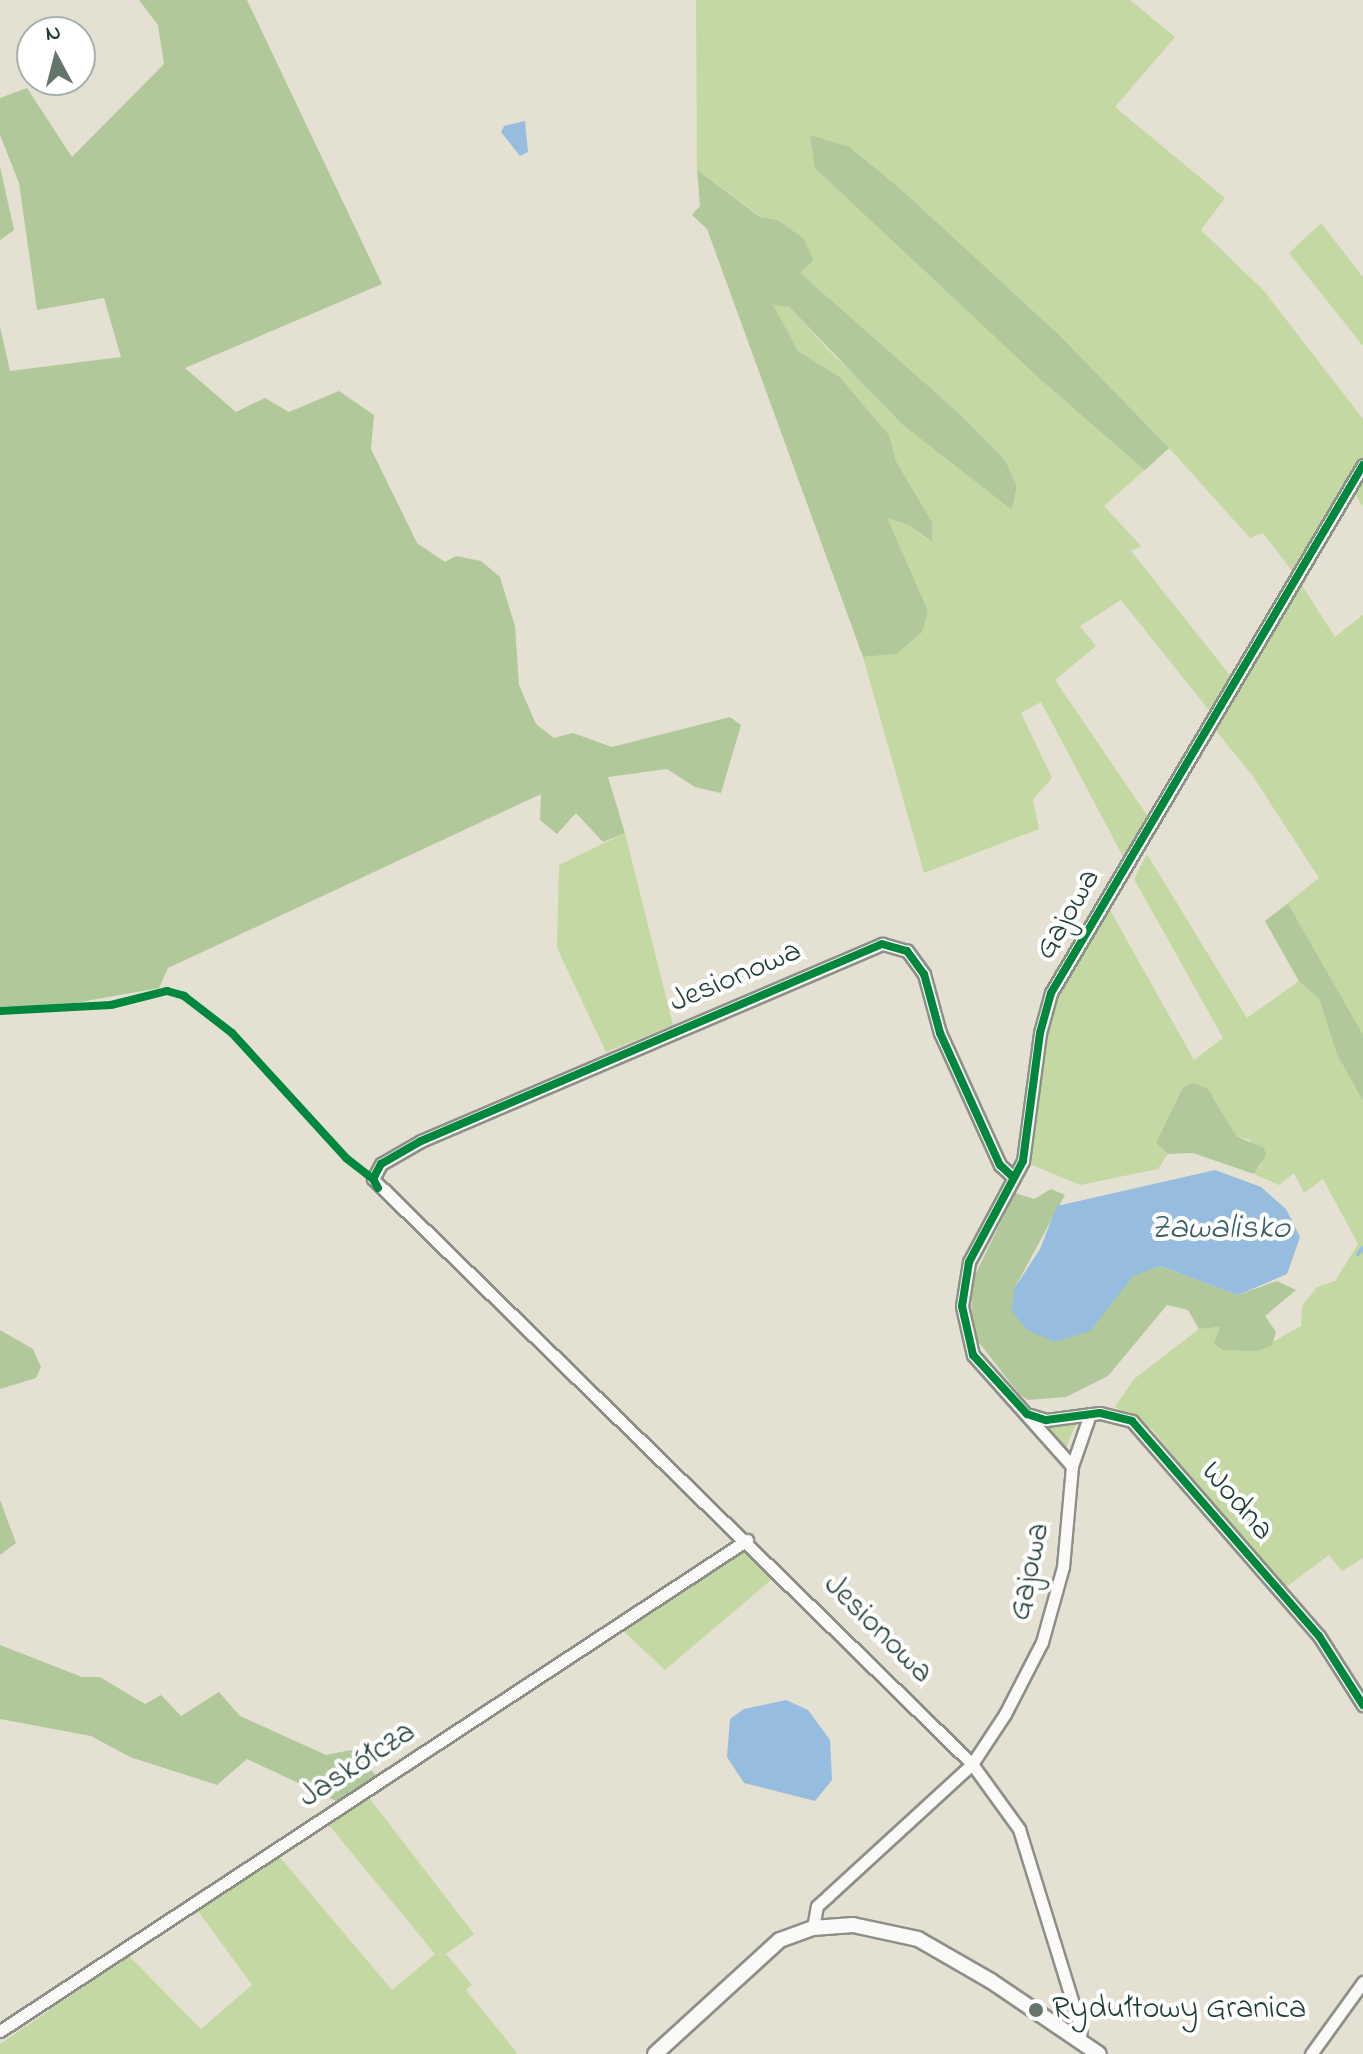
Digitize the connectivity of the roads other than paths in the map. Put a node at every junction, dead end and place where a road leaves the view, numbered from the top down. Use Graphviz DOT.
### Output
graph roads {
  1 [pos="1363,465"];
  2 [pos="1013,1177"];
  3 [pos="1027,1414"];
  4 [pos="1090,1414"];
  5 [pos="1072,1466"];
  6 [pos="745,1541"];
  7 [pos="1363,1705"];
  8 [pos="972,1764"];
  9 [pos="813,1928"];
  10 [pos="1363,1982"];
  11 [pos="0,2031"];
  12 [pos="1079,2042"];
  13 [pos="655,2054"];
  14 [pos="1099,2054"];
  15 [pos="1311,2054"];
  1 -- 2 [label="street, Gajowa"];
  2 -- 3 [label="street, Gajowa"];
  2 -- 6 [label="street, Jesionowa"];
  3 -- 4 [label="street, Wodna"];
  3 -- 5 [label="street, Gajowa"];
  4 -- 5 [label="street"];
  4 -- 7 [label="street, Wodna"];
  5 -- 8 [label="street, Gajowa"];
  6 -- 8 [label="street, Jesionowa"];
  6 -- 11 [label="street, Jaskółcza"];
  8 -- 9 [label="street, Gajowa"];
  8 -- 12 [label="street, Jesionowa"];
  9 -- 12 [label="street"];
  9 -- 13 [label="street"];
  10 -- 15 [label="street"];
  12 -- 14 [label="street"];
}
